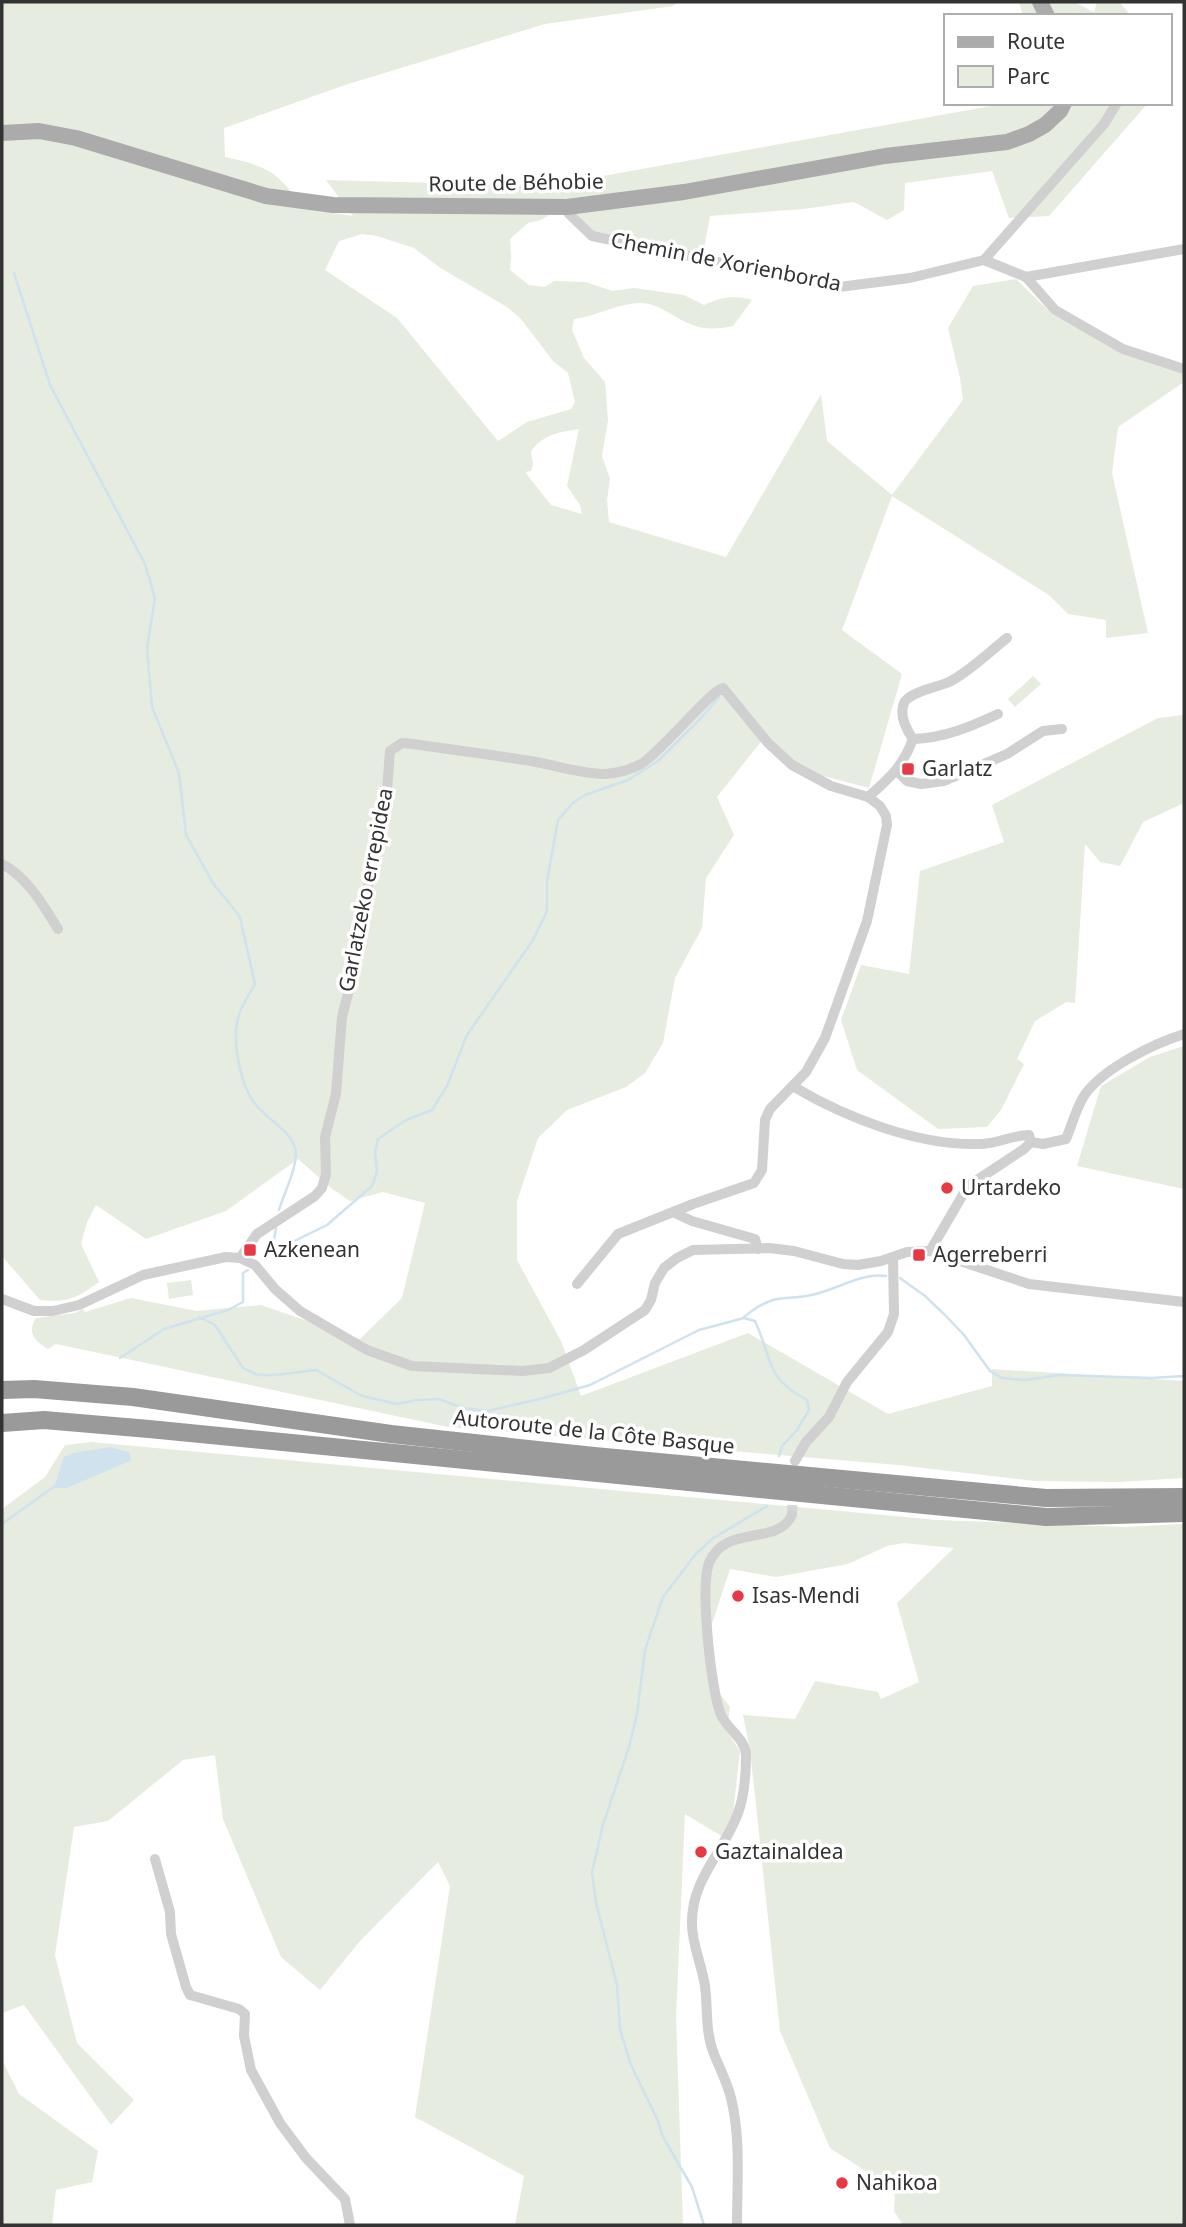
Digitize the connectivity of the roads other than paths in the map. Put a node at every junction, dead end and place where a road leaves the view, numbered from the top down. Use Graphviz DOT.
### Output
graph roads {
  1 [pos="1063,105"];
  2 [pos="1116,105"];
  3 [pos="2,133"];
  4 [pos="567,207"];
  5 [pos="1184,249"];
  6 [pos="984,260"];
  7 [pos="1026,277"];
  8 [pos="1184,369"];
  9 [pos="1007,638"];
  10 [pos="998,714"];
  11 [pos="1062,729"];
  12 [pos="913,738"];
  13 [pos="897,771"];
  14 [pos="868,797"];
  15 [pos="2,864"];
  16 [pos="58,929"];
  17 [pos="1184,1034"];
  18 [pos="794,1087"];
  19 [pos="1031,1142"];
  20 [pos="675,1213"];
  21 [pos="758,1249"];
  22 [pos="930,1251"];
  23 [pos="240,1258"];
  24 [pos="893,1258"];
  25 [pos="577,1284"];
  26 [pos="2,1299"];
  27 [pos="1184,1302"];
  28 [pos="2,1390"];
  29 [pos="2,1423"];
  30 [pos="795,1461"];
  31 [pos="1184,1497"];
  32 [pos="1184,1513"];
  33 [pos="792,1516"];
  34 [pos="155,1859"];
  35 [pos="350,2225"];
  36 [pos="737,2225"];
  1 -- 4 [label="main road, Route de Béhobie"];
  2 -- 6 [label="street"];
  3 -- 4 [label="main road, Route de Béhobie"];
  4 -- 6 [label="street, Chemin de Xorienborda"];
  5 -- 7 [label="street"];
  6 -- 7 [label="street"];
  7 -- 8 [label="street"];
  9 -- 12 [label="street"];
  10 -- 12 [label="street"];
  11 -- 13 [label="street"];
  12 -- 13 [label="street"];
  13 -- 14 [label="street"];
  14 -- 18 [label="street"];
  14 -- 23 [label="street, Garlatzeko errepidea"];
  15 -- 16 [label="street"];
  17 -- 19 [label="street"];
  18 -- 19 [label="street"];
  18 -- 20 [label="street"];
  19 -- 22 [label="street"];
  20 -- 21 [label="street"];
  20 -- 25 [label="street"];
  21 -- 23 [label="street"];
  21 -- 24 [label="street"];
  22 -- 24 [label="street"];
  22 -- 27 [label="street"];
  23 -- 26 [label="street"];
  24 -- 30 [label="street"];
  28 -- 31 [label="highway, Autoroute de la Côte Basque"];
  29 -- 32 [label="highway, Autoroute de la Côte Basque"];
  33 -- 36 [label="street"];
  34 -- 35 [label="street"];
}
